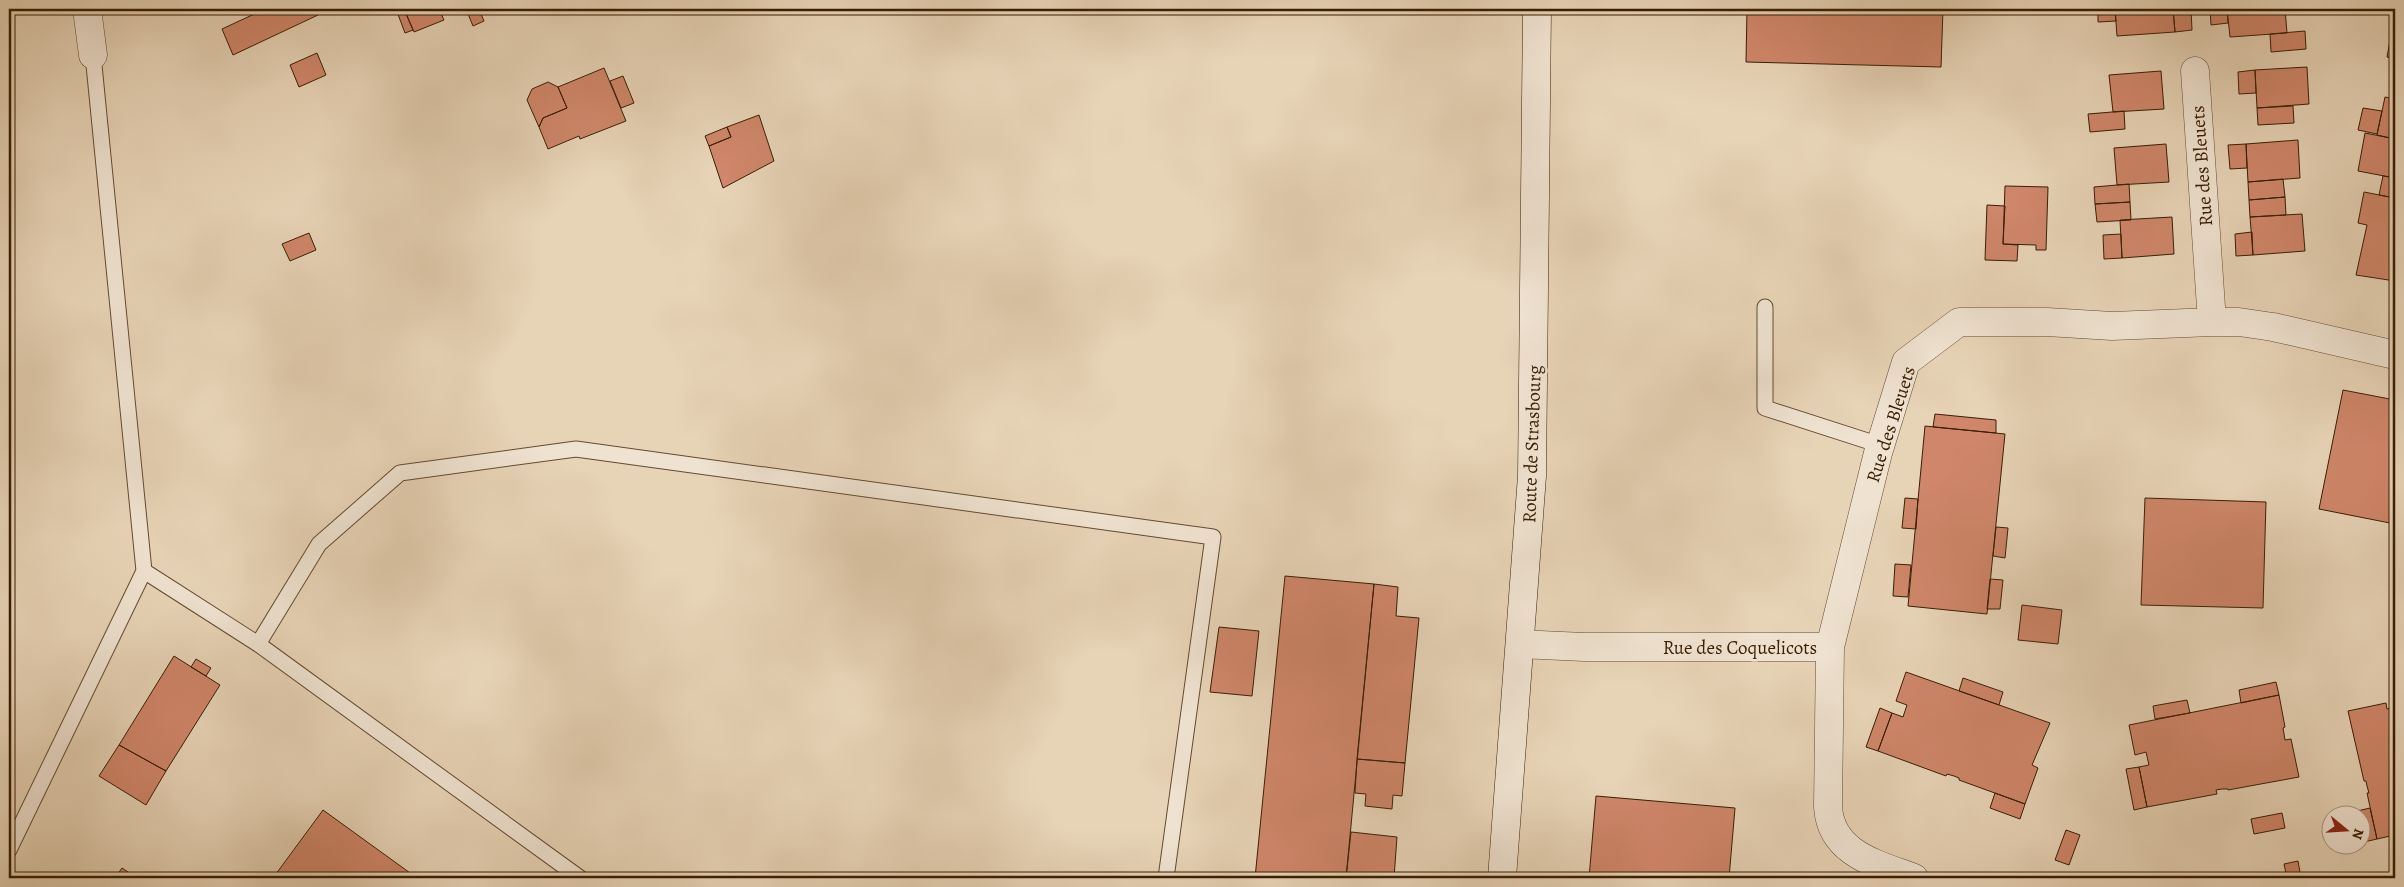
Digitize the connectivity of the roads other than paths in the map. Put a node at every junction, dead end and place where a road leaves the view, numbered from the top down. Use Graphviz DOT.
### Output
graph roads {
  1 [pos="87,9"];
  2 [pos="1538,9"];
  3 [pos="93,55"];
  4 [pos="2195,71"];
  5 [pos="1765,307"];
  6 [pos="2212,322"];
  7 [pos="2395,355"];
  8 [pos="1880,445"];
  9 [pos="144,571"];
  10 [pos="258,644"];
  11 [pos="1520,644"];
  12 [pos="1830,647"];
  13 [pos="9,850"];
  14 [pos="580,878"];
  15 [pos="1166,878"];
  16 [pos="1502,878"];
  17 [pos="1914,878"];
  1 -- 3 [label="street"];
  2 -- 11 [label="street, Route de Strasbourg"];
  3 -- 9 [label="lane"];
  4 -- 6 [label="street, Rue des Bleuets"];
  5 -- 8 [label="lane"];
  6 -- 7 [label="street, Rue des Bleuets"];
  6 -- 8 [label="street, Rue des Bleuets"];
  8 -- 12 [label="street, Rue des Bleuets"];
  9 -- 10 [label="lane"];
  9 -- 13 [label="lane"];
  10 -- 14 [label="lane"];
  10 -- 15 [label="lane"];
  11 -- 12 [label="street, Rue des Coquelicots"];
  11 -- 16 [label="street, Route de Strasbourg"];
  12 -- 17 [label="street, Rue des Coquelicots"];
}
